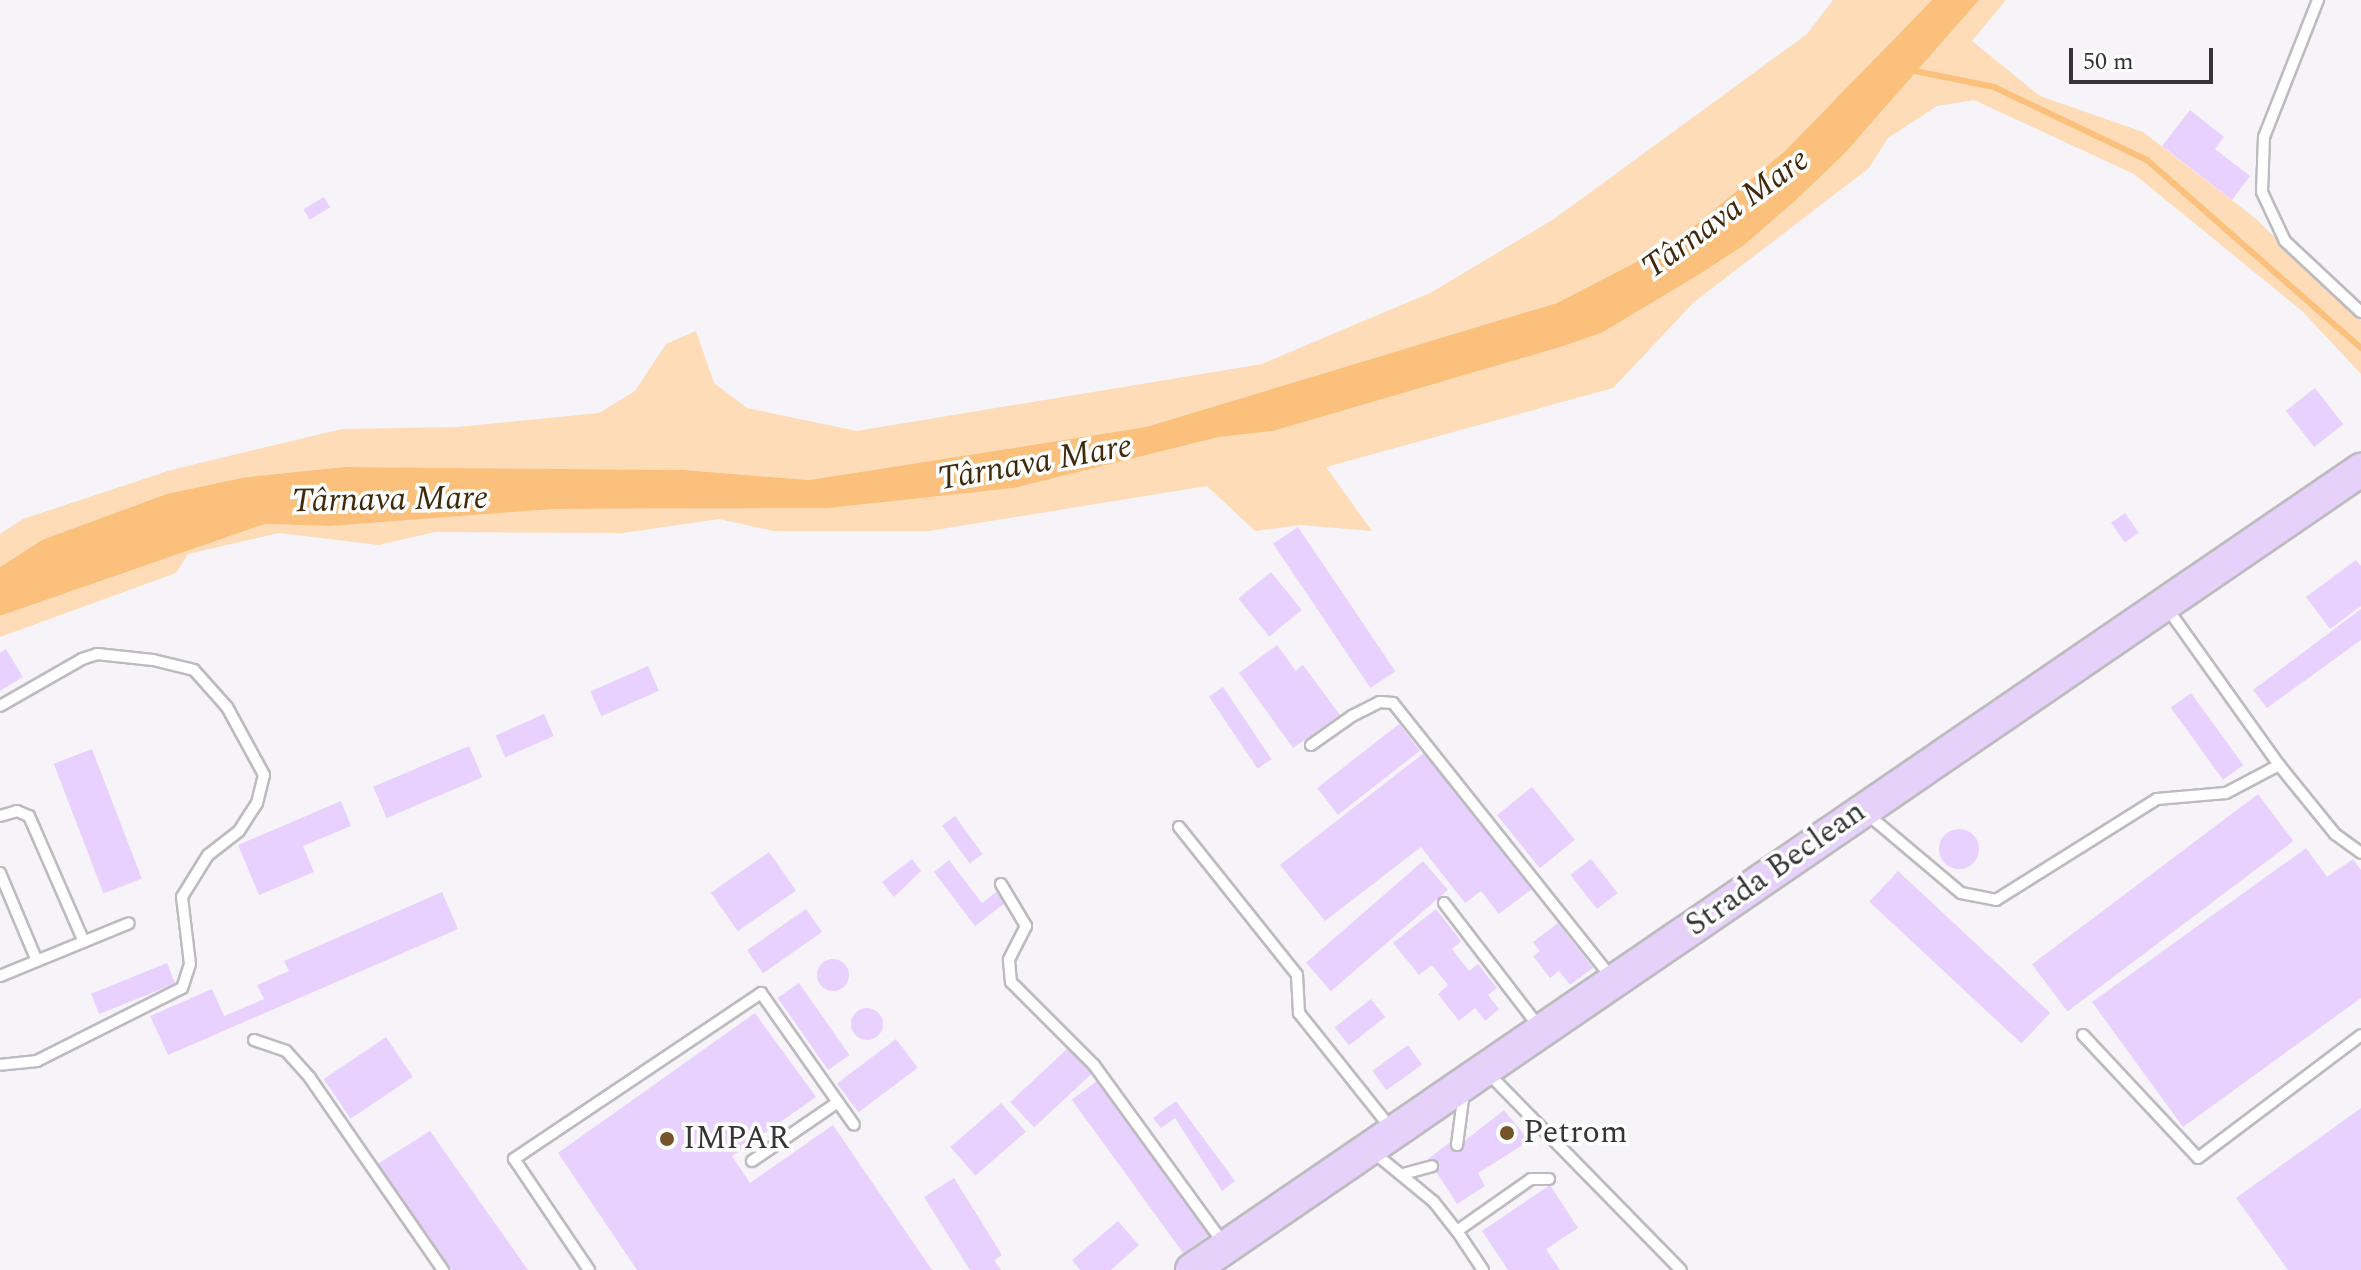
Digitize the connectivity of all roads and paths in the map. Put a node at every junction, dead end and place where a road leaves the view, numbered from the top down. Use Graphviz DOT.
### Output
graph roads {
  1 [pos="2318,0"];
  2 [pos="2361,312"];
  3 [pos="2361,470"];
  4 [pos="2163,603"];
  5 [pos="0,706"];
  6 [pos="1311,745"];
  7 [pos="2279,765"];
  8 [pos="1862,809"];
  9 [pos="0,816"];
  10 [pos="1179,827"];
  11 [pos="2361,853"];
  12 [pos="0,873"];
  13 [pos="1001,884"];
  14 [pos="1444,903"];
  15 [pos="129,923"];
  16 [pos="84,942"];
  17 [pos="37,961"];
  18 [pos="0,976"];
  19 [pos="1614,981"];
  20 [pos="1544,1033"];
  21 [pos="2083,1035"];
  22 [pos="2361,1035"];
  23 [pos="254,1040"];
  24 [pos="0,1065"];
  25 [pos="1475,1078"];
  26 [pos="838,1102"];
  27 [pos="854,1125"];
  28 [pos="1382,1141"];
  29 [pos="1457,1145"];
  30 [pos="752,1161"];
  31 [pos="1432,1166"];
  32 [pos="1403,1174"];
  33 [pos="1549,1179"];
  34 [pos="1457,1231"];
  35 [pos="1226,1246"];
  36 [pos="443,1270"];
  37 [pos="589,1270"];
  38 [pos="1192,1270"];
  39 [pos="1483,1270"];
  40 [pos="1681,1270"];
  1 -- 2 [label="lane"];
  3 -- 4 [label="main road, Strada Beclean"];
  4 -- 7 [label="lane"];
  4 -- 8 [label="main road, Strada Beclean"];
  5 -- 24 [label="lane"];
  6 -- 19 [label="lane"];
  7 -- 8 [label="lane"];
  7 -- 11 [label="lane"];
  8 -- 19 [label="main road, Strada Beclean"];
  9 -- 16 [label="lane"];
  10 -- 28 [label="lane"];
  12 -- 17 [label="lane"];
  13 -- 35 [label="lane"];
  14 -- 20 [label="lane"];
  15 -- 16 [label="lane"];
  16 -- 17 [label="lane"];
  17 -- 18 [label="lane"];
  19 -- 20 [label="main road, Strada Beclean"];
  20 -- 25 [label="main road, Strada Beclean"];
  21 -- 22 [label="lane"];
  23 -- 36 [label="lane"];
  25 -- 28 [label="main road, Strada Beclean"];
  25 -- 29 [label="lane"];
  25 -- 40 [label="lane"];
  26 -- 27 [label="lane"];
  26 -- 30 [label="lane"];
  26 -- 37 [label="lane"];
  28 -- 32 [label="lane"];
  28 -- 35 [label="main road, Strada Beclean"];
  31 -- 32 [label="lane"];
  32 -- 34 [label="lane"];
  33 -- 34 [label="lane"];
  34 -- 39 [label="lane"];
  35 -- 38 [label="main road, Strada Beclean"];
}
